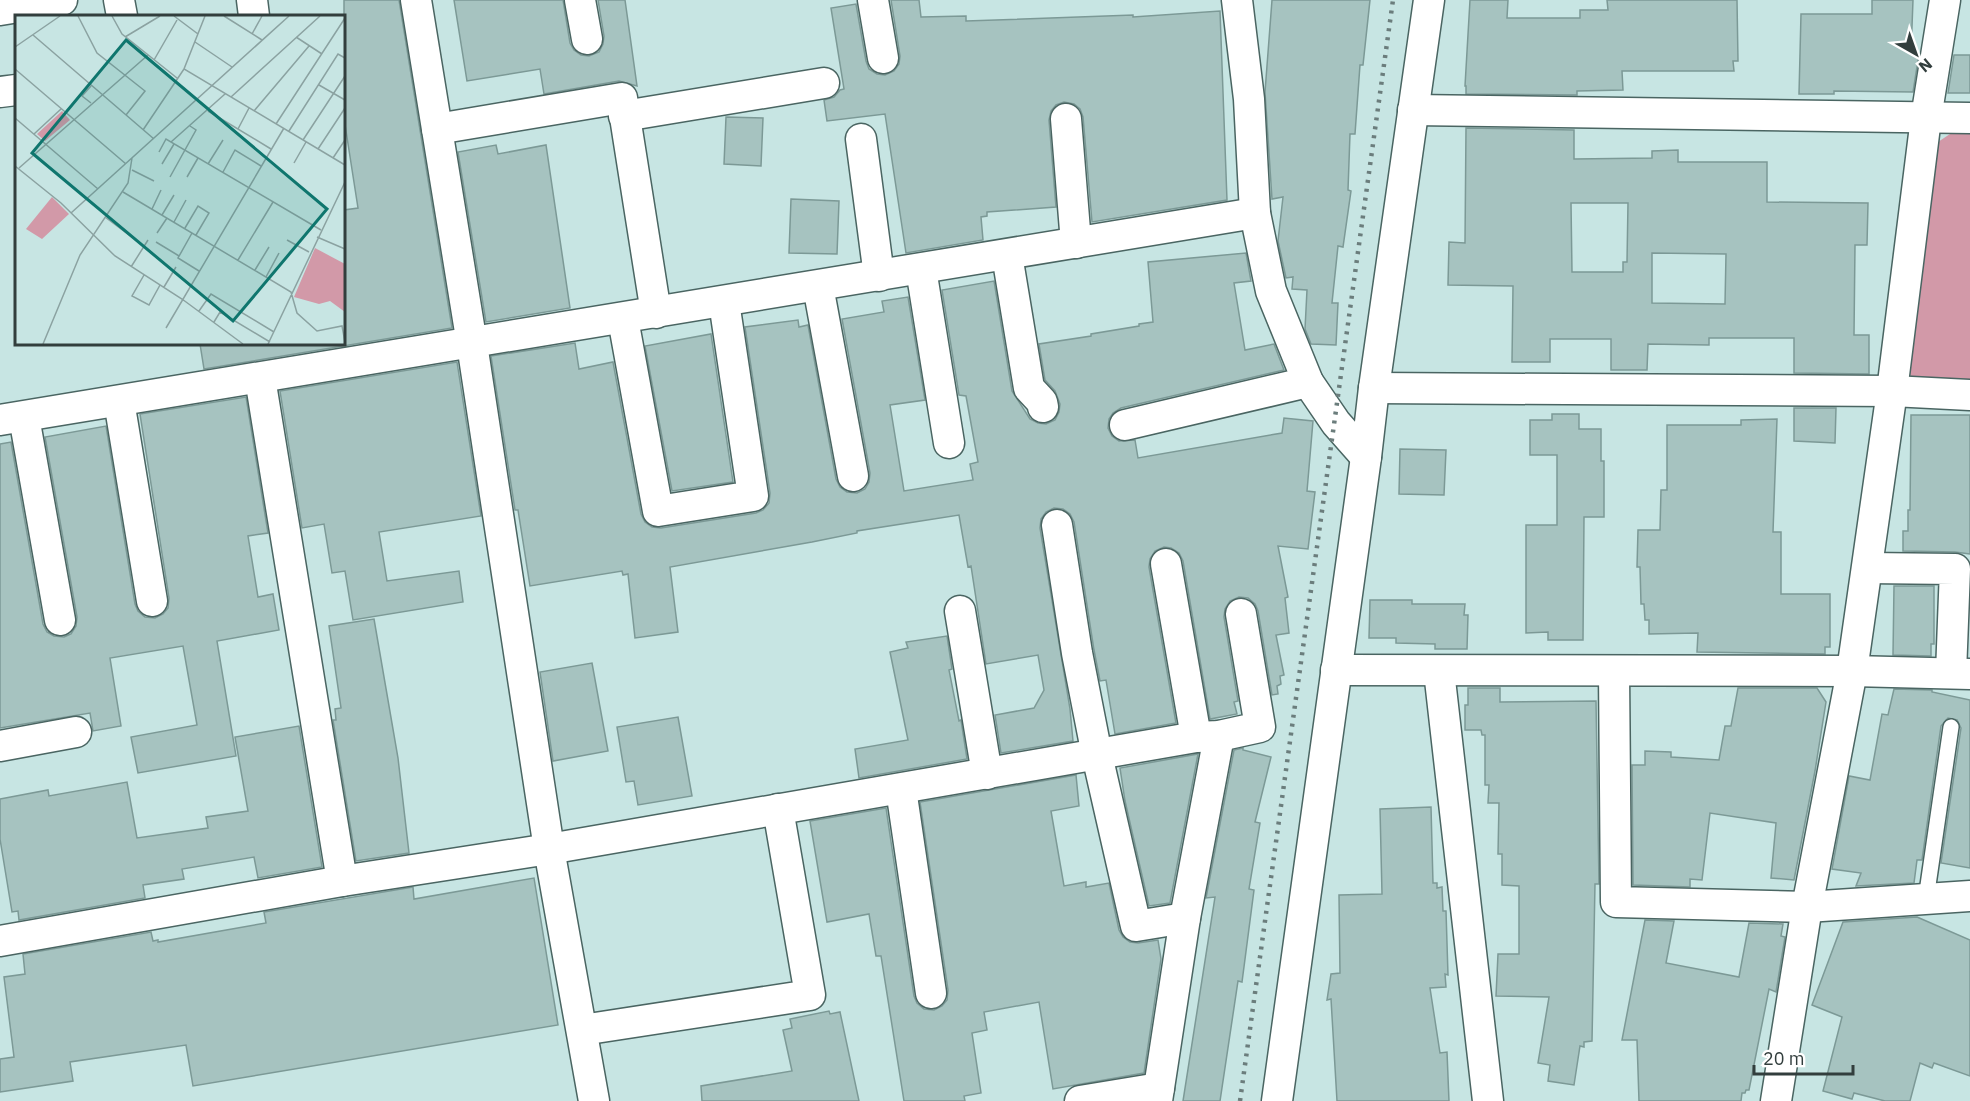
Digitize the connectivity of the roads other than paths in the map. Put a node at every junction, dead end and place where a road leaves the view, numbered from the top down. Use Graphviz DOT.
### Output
graph roads {
  1 [pos="62,0"];
  2 [pos="119,0"];
  3 [pos="252,0"];
  4 [pos="416,0"];
  5 [pos="580,0"];
  6 [pos="873,0"];
  7 [pos="1237,0"];
  8 [pos="1429,0"];
  9 [pos="1945,0"];
  10 [pos="0,10"];
  11 [pos="122,15"];
  12 [pos="254,15"];
  13 [pos="587,39"];
  14 [pos="883,58"];
  15 [pos="824,83"];
  16 [pos="15,90"];
  17 [pos="0,92"];
  18 [pos="1413,110"];
  19 [pos="624,116"];
  20 [pos="1926,118"];
  21 [pos="1970,118"];
  22 [pos="1066,119"];
  23 [pos="437,129"];
  24 [pos="861,139"];
  25 [pos="1255,213"];
  26 [pos="1076,243"];
  27 [pos="1007,255"];
  28 [pos="921,269"];
  29 [pos="879,276"];
  30 [pos="819,286"];
  31 [pos="724,302"];
  32 [pos="656,313"];
  33 [pos="623,319"];
  34 [pos="471,344"];
  35 [pos="260,378"];
  36 [pos="1308,382"];
  37 [pos="1374,388"];
  38 [pos="1892,392"];
  39 [pos="1970,395"];
  40 [pos="119,401"];
  41 [pos="1043,407"];
  42 [pos="12,418"];
  43 [pos="1125,425"];
  44 [pos="949,443"];
  45 [pos="1366,457"];
  46 [pos="853,476"];
  47 [pos="1057,525"];
  48 [pos="1166,564"];
  49 [pos="1868,568"];
  50 [pos="152,601"];
  51 [pos="960,611"];
  52 [pos="1241,614"];
  53 [pos="60,620"];
  54 [pos="1336,670"];
  55 [pos="1439,671"];
  56 [pos="1852,671"];
  57 [pos="1614,672"];
  58 [pos="1961,674"];
  59 [pos="1951,727"];
  60 [pos="76,732"];
  61 [pos="1208,737"];
  62 [pos="0,746"];
  63 [pos="1096,755"];
  64 [pos="987,774"];
  65 [pos="901,789"];
  66 [pos="778,809"];
  67 [pos="549,849"];
  68 [pos="342,881"];
  69 [pos="1970,896"];
  70 [pos="1926,899"];
  71 [pos="1807,907"];
  72 [pos="1185,918"];
  73 [pos="0,941"];
  74 [pos="932,993"];
  75 [pos="582,1030"];
  76 [pos="1158,1094"];
  77 [pos="594,1101"];
  78 [pos="1080,1101"];
  79 [pos="1278,1101"];
  80 [pos="1488,1101"];
  81 [pos="1776,1101"];
  1 -- 10 [label="street"];
  2 -- 11 [label="street"];
  3 -- 12 [label="street"];
  4 -- 23 [label="street"];
  5 -- 13 [label="street"];
  6 -- 14 [label="street"];
  7 -- 25 [label="street"];
  8 -- 18 [label="street"];
  9 -- 20 [label="street"];
  15 -- 19 [label="street"];
  16 -- 17 [label="street"];
  18 -- 20 [label="street"];
  18 -- 37 [label="street"];
  19 -- 23 [label="street"];
  19 -- 32 [label="street"];
  20 -- 21 [label="street"];
  20 -- 38 [label="street"];
  22 -- 26 [label="street"];
  23 -- 34 [label="street"];
  24 -- 29 [label="street"];
  25 -- 26 [label="street"];
  25 -- 36 [label="street"];
  26 -- 27 [label="street"];
  27 -- 28 [label="street"];
  27 -- 41 [label="street"];
  28 -- 29 [label="street"];
  28 -- 44 [label="street"];
  29 -- 30 [label="street"];
  30 -- 31 [label="street"];
  30 -- 46 [label="street"];
  31 -- 32 [label="street"];
  31 -- 33 [label="street"];
  32 -- 33 [label="street"];
  33 -- 34 [label="street"];
  34 -- 35 [label="street"];
  34 -- 67 [label="street"];
  35 -- 40 [label="street"];
  35 -- 68 [label="street"];
  36 -- 43 [label="street"];
  36 -- 45 [label="street"];
  37 -- 38 [label="street"];
  37 -- 45 [label="street"];
  38 -- 39 [label="street"];
  38 -- 49 [label="street"];
  40 -- 42 [label="street"];
  40 -- 50 [label="street"];
  42 -- 53 [label="street"];
  45 -- 54 [label="street"];
  47 -- 63 [label="street"];
  48 -- 61 [label="street"];
  49 -- 56 [label="street"];
  49 -- 58 [label="street"];
  51 -- 64 [label="street"];
  52 -- 61 [label="street"];
  54 -- 55 [label="street"];
  54 -- 79 [label="street"];
  55 -- 57 [label="street"];
  55 -- 80 [label="street"];
  56 -- 57 [label="street"];
  56 -- 58 [label="street"];
  56 -- 71 [label="street"];
  57 -- 71 [label="street"];
  59 -- 70 [label="lane"];
  60 -- 62 [label="street"];
  61 -- 63 [label="street"];
  61 -- 72 [label="street"];
  63 -- 64 [label="street"];
  63 -- 72 [label="street"];
  64 -- 65 [label="street"];
  65 -- 66 [label="street"];
  65 -- 74 [label="street"];
  66 -- 67 [label="street"];
  66 -- 75 [label="street"];
  67 -- 68 [label="street"];
  67 -- 75 [label="street"];
  68 -- 73 [label="street"];
  69 -- 70 [label="street"];
  70 -- 71 [label="street"];
  71 -- 81 [label="street"];
  72 -- 76 [label="street"];
  75 -- 77 [label="street"];
  76 -- 78 [label="street"];
}
